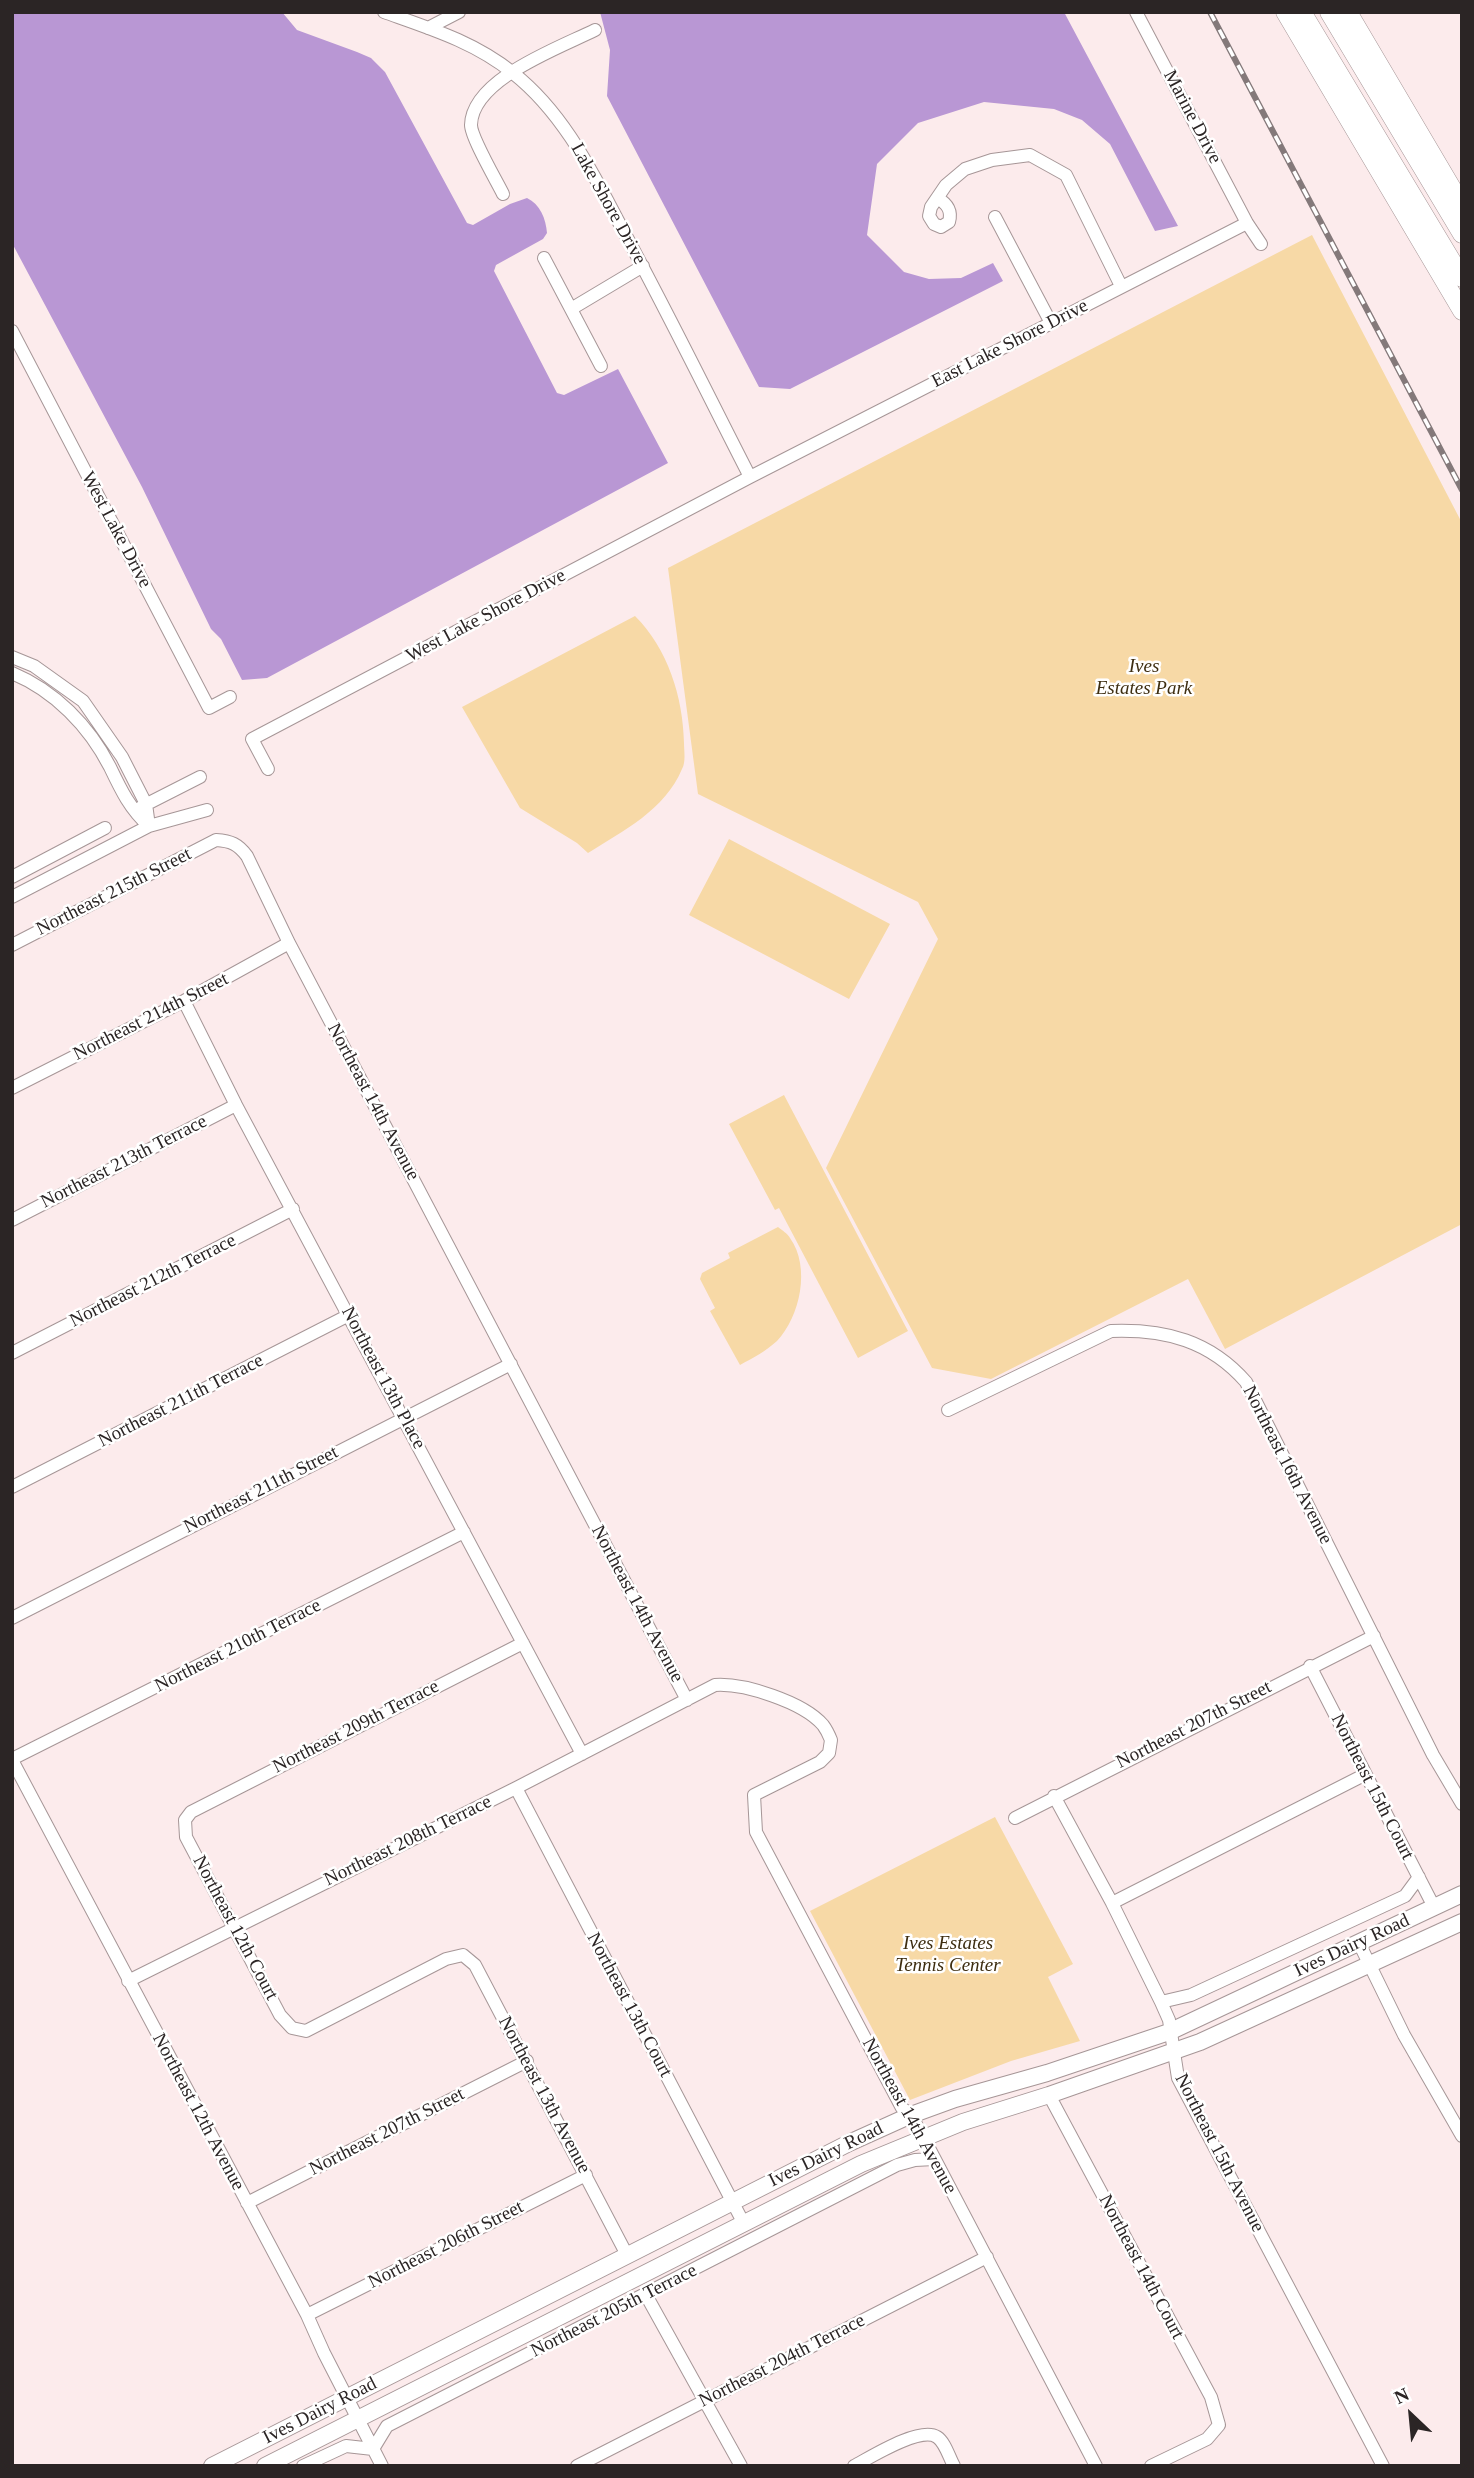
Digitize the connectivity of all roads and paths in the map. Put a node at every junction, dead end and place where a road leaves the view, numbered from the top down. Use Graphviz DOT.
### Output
graph roads {
  1 [pos="384,12"];
  2 [pos="459,12"];
  3 [pos="1136,12"];
  4 [pos="1285,12"];
  5 [pos="1302,12"];
  6 [pos="1329,12"];
  7 [pos="1348,12"];
  8 [pos="428,28"];
  9 [pos="595,30"];
  10 [pos="512,72"];
  11 [pos="503,194"];
  12 [pos="937,198"];
  13 [pos="1462,205"];
  14 [pos="995,217"];
  15 [pos="1247,223"];
  16 [pos="1462,234"];
  17 [pos="1261,244"];
  18 [pos="544,258"];
  19 [pos="643,265"];
  20 [pos="1462,278"];
  21 [pos="1121,286"];
  22 [pos="572,309"];
  23 [pos="1462,311"];
  24 [pos="1051,323"];
  25 [pos="12,331"];
  26 [pos="601,366"];
  27 [pos="750,477"];
  28 [pos="12,657"];
  29 [pos="12,673"];
  30 [pos="230,697"];
  31 [pos="268,769"];
  32 [pos="200,777"];
  33 [pos="146,804"];
  34 [pos="208,810"];
  35 [pos="133,811"];
  36 [pos="149,826"];
  37 [pos="105,828"];
  38 [pos="216,839"];
  39 [pos="12,877"];
  40 [pos="12,897"];
  41 [pos="289,943"];
  42 [pos="12,945"];
  43 [pos="184,1002"];
  44 [pos="12,1088"];
  45 [pos="236,1104"];
  46 [pos="293,1209"];
  47 [pos="12,1220"];
  48 [pos="349,1315"];
  49 [pos="12,1353"];
  50 [pos="511,1364"];
  51 [pos="948,1410"];
  52 [pos="404,1417"];
  53 [pos="12,1487"];
  54 [pos="464,1532"];
  55 [pos="12,1618"];
  56 [pos="1374,1636"];
  57 [pos="523,1643"];
  58 [pos="1310,1666"];
  59 [pos="687,1700"];
  60 [pos="582,1754"];
  61 [pos="12,1760"];
  62 [pos="1364,1775"];
  63 [pos="516,1788"];
  64 [pos="1054,1796"];
  65 [pos="1462,1804"];
  66 [pos="191,1812"];
  67 [pos="1015,1818"];
  68 [pos="1419,1877"];
  69 [pos="1462,1894"];
  70 [pos="1112,1903"];
  71 [pos="1434,1907"];
  72 [pos="1462,1922"];
  73 [pos="234,1927"];
  74 [pos="1359,1943"];
  75 [pos="446,1959"];
  76 [pos="1369,1964"];
  77 [pos="128,1981"];
  78 [pos="1161,2002"];
  79 [pos="1169,2032"];
  80 [pos="1173,2052"];
  81 [pos="527,2061"];
  82 [pos="1049,2095"];
  83 [pos="911,2115"];
  84 [pos="1462,2136"];
  85 [pos="923,2137"];
  86 [pos="934,2159"];
  87 [pos="586,2175"];
  88 [pos="732,2201"];
  89 [pos="247,2203"];
  90 [pos="743,2222"];
  91 [pos="627,2255"];
  92 [pos="987,2257"];
  93 [pos="646,2295"];
  94 [pos="307,2315"];
  95 [pos="346,2397"];
  96 [pos="705,2401"];
  97 [pos="357,2418"];
  98 [pos="373,2449"];
  99 [pos="212,2466"];
  100 [pos="265,2466"];
  101 [pos="303,2466"];
  102 [pos="382,2466"];
  103 [pos="577,2466"];
  104 [pos="741,2466"];
  105 [pos="854,2466"];
  106 [pos="954,2466"];
  107 [pos="1096,2466"];
  108 [pos="1151,2466"];
  109 [pos="1383,2466"];
  1 -- 8 [label="street, Lake Shore Drive"];
  2 -- 8 [label="street"];
  3 -- 15 [label="street, Marine Drive"];
  4 -- 23 [label="highway"];
  5 -- 20 [label="highway"];
  6 -- 16 [label="highway"];
  7 -- 13 [label="highway"];
  8 -- 10 [label="street, Lake Shore Drive"];
  9 -- 10 [label="street"];
  10 -- 11 [label="street"];
  10 -- 19 [label="street, Lake Shore Drive"];
  12 -- 21 [label="street"];
  14 -- 24 [label="street"];
  15 -- 17 [label="street"];
  15 -- 21 [label="street, East Lake Shore Drive"];
  18 -- 22 [label="street"];
  19 -- 22 [label="street"];
  19 -- 27 [label="street, Lake Shore Drive"];
  21 -- 24 [label="street, East Lake Shore Drive"];
  22 -- 26 [label="street"];
  24 -- 27 [label="street, East Lake Shore Drive"];
  25 -- 30 [label="street, West Lake Drive"];
  27 -- 31 [label="street, West Lake Shore Drive"];
  28 -- 33 [label="street"];
  29 -- 35 [label="street"];
  32 -- 33 [label="street"];
  33 -- 35 [label="street"];
  33 -- 36 [label="street"];
  34 -- 36 [label="street"];
  35 -- 36 [label="street"];
  36 -- 40 [label="street"];
  37 -- 39 [label="street"];
  38 -- 41 [label="street, Northeast 14th Avenue"];
  38 -- 42 [label="street, Northeast 215th Street"];
  41 -- 43 [label="street, Northeast 214th Street"];
  41 -- 50 [label="street, Northeast 14th Avenue"];
  43 -- 44 [label="street, Northeast 214th Street"];
  43 -- 45 [label="street, Northeast 13th Place"];
  45 -- 46 [label="street, Northeast 13th Place"];
  45 -- 47 [label="street, Northeast 213th Terrace"];
  46 -- 48 [label="street, Northeast 13th Place"];
  46 -- 49 [label="street, Northeast 212th Terrace"];
  48 -- 52 [label="street, Northeast 13th Place"];
  48 -- 53 [label="street, Northeast 211th Terrace"];
  50 -- 52 [label="street, Northeast 211th Street"];
  50 -- 59 [label="street, Northeast 14th Avenue"];
  51 -- 56 [label="street, Northeast 16th Avenue"];
  52 -- 54 [label="street, Northeast 13th Place"];
  52 -- 55 [label="street, Northeast 211th Street"];
  54 -- 57 [label="street, Northeast 13th Place"];
  54 -- 61 [label="street, Northeast 210th Terrace"];
  56 -- 58 [label="street, Northeast 207th Street"];
  56 -- 65 [label="street, Northeast 16th Avenue"];
  57 -- 60 [label="street, Northeast 13th Place"];
  57 -- 66 [label="street, Northeast 209th Terrace"];
  58 -- 62 [label="street, Northeast 15th Court"];
  58 -- 64 [label="street, Northeast 207th Street"];
  59 -- 60 [label="street, Northeast 208th Terrace"];
  59 -- 83 [label="street, Northeast 14th Avenue"];
  60 -- 63 [label="street, Northeast 208th Terrace"];
  61 -- 77 [label="street, Northeast 12th Avenue"];
  62 -- 68 [label="street, Northeast 15th Court"];
  62 -- 70 [label="street"];
  63 -- 73 [label="street, Northeast 208th Terrace"];
  63 -- 88 [label="street, Northeast 13th Court"];
  64 -- 67 [label="street, Northeast 207th Street"];
  64 -- 70 [label="street, Northeast 15th Avenue"];
  66 -- 73 [label="street, Northeast 12th Court"];
  68 -- 71 [label="street, Northeast 15th Court"];
  68 -- 78 [label="street"];
  69 -- 71 [label="main road, Ives Dairy Road"];
  70 -- 78 [label="street, Northeast 15th Avenue"];
  71 -- 74 [label="main road, Ives Dairy Road"];
  72 -- 76 [label="main road, Ives Dairy Road"];
  73 -- 75 [label="street, Northeast 12th Court"];
  73 -- 77 [label="street, Northeast 208th Terrace"];
  74 -- 76 [label="street"];
  74 -- 79 [label="main road, Ives Dairy Road"];
  75 -- 81 [label="street, Northeast 13th Avenue"];
  76 -- 80 [label="main road, Ives Dairy Road"];
  76 -- 84 [label="street"];
  77 -- 89 [label="street, Northeast 12th Avenue"];
  78 -- 79 [label="street, Northeast 15th Avenue"];
  79 -- 80 [label="street, Northeast 15th Avenue"];
  79 -- 83 [label="main road, Ives Dairy Road"];
  80 -- 82 [label="main road, Ives Dairy Road"];
  80 -- 109 [label="street, Northeast 15th Avenue"];
  81 -- 87 [label="street, Northeast 13th Avenue"];
  81 -- 89 [label="street, Northeast 207th Street"];
  82 -- 85 [label="main road, Ives Dairy Road"];
  82 -- 108 [label="street, Northeast 14th Court"];
  83 -- 85 [label="street, Northeast 14th Avenue"];
  83 -- 88 [label="main road, Ives Dairy Road"];
  85 -- 86 [label="street, Northeast 14th Avenue"];
  85 -- 90 [label="main road, Ives Dairy Road"];
  86 -- 92 [label="street, Northeast 14th Avenue"];
  86 -- 93 [label="street, Northeast 205th Terrace"];
  87 -- 91 [label="street, Northeast 13th Avenue"];
  87 -- 94 [label="street, Northeast 206th Street"];
  88 -- 90 [label="street, Northeast 13th Court"];
  88 -- 91 [label="main road, Ives Dairy Road"];
  89 -- 94 [label="street, Northeast 12th Avenue"];
  90 -- 97 [label="main road, Ives Dairy Road"];
  91 -- 95 [label="main road, Ives Dairy Road"];
  92 -- 96 [label="street, Northeast 204th Terrace"];
  92 -- 107 [label="street, Northeast 14th Avenue"];
  93 -- 96 [label="street"];
  93 -- 98 [label="street, Northeast 205th Terrace"];
  94 -- 95 [label="street, Northeast 12th Avenue"];
  95 -- 97 [label="street, Northeast 12th Avenue"];
  95 -- 99 [label="main road, Ives Dairy Road"];
  96 -- 103 [label="street, Northeast 204th Terrace"];
  96 -- 104 [label="street"];
  97 -- 98 [label="street, Northeast 12th Avenue"];
  97 -- 100 [label="main road, Ives Dairy Road"];
  98 -- 101 [label="street"];
  98 -- 102 [label="street, Northeast 12th Avenue"];
  105 -- 106 [label="street"];
}
